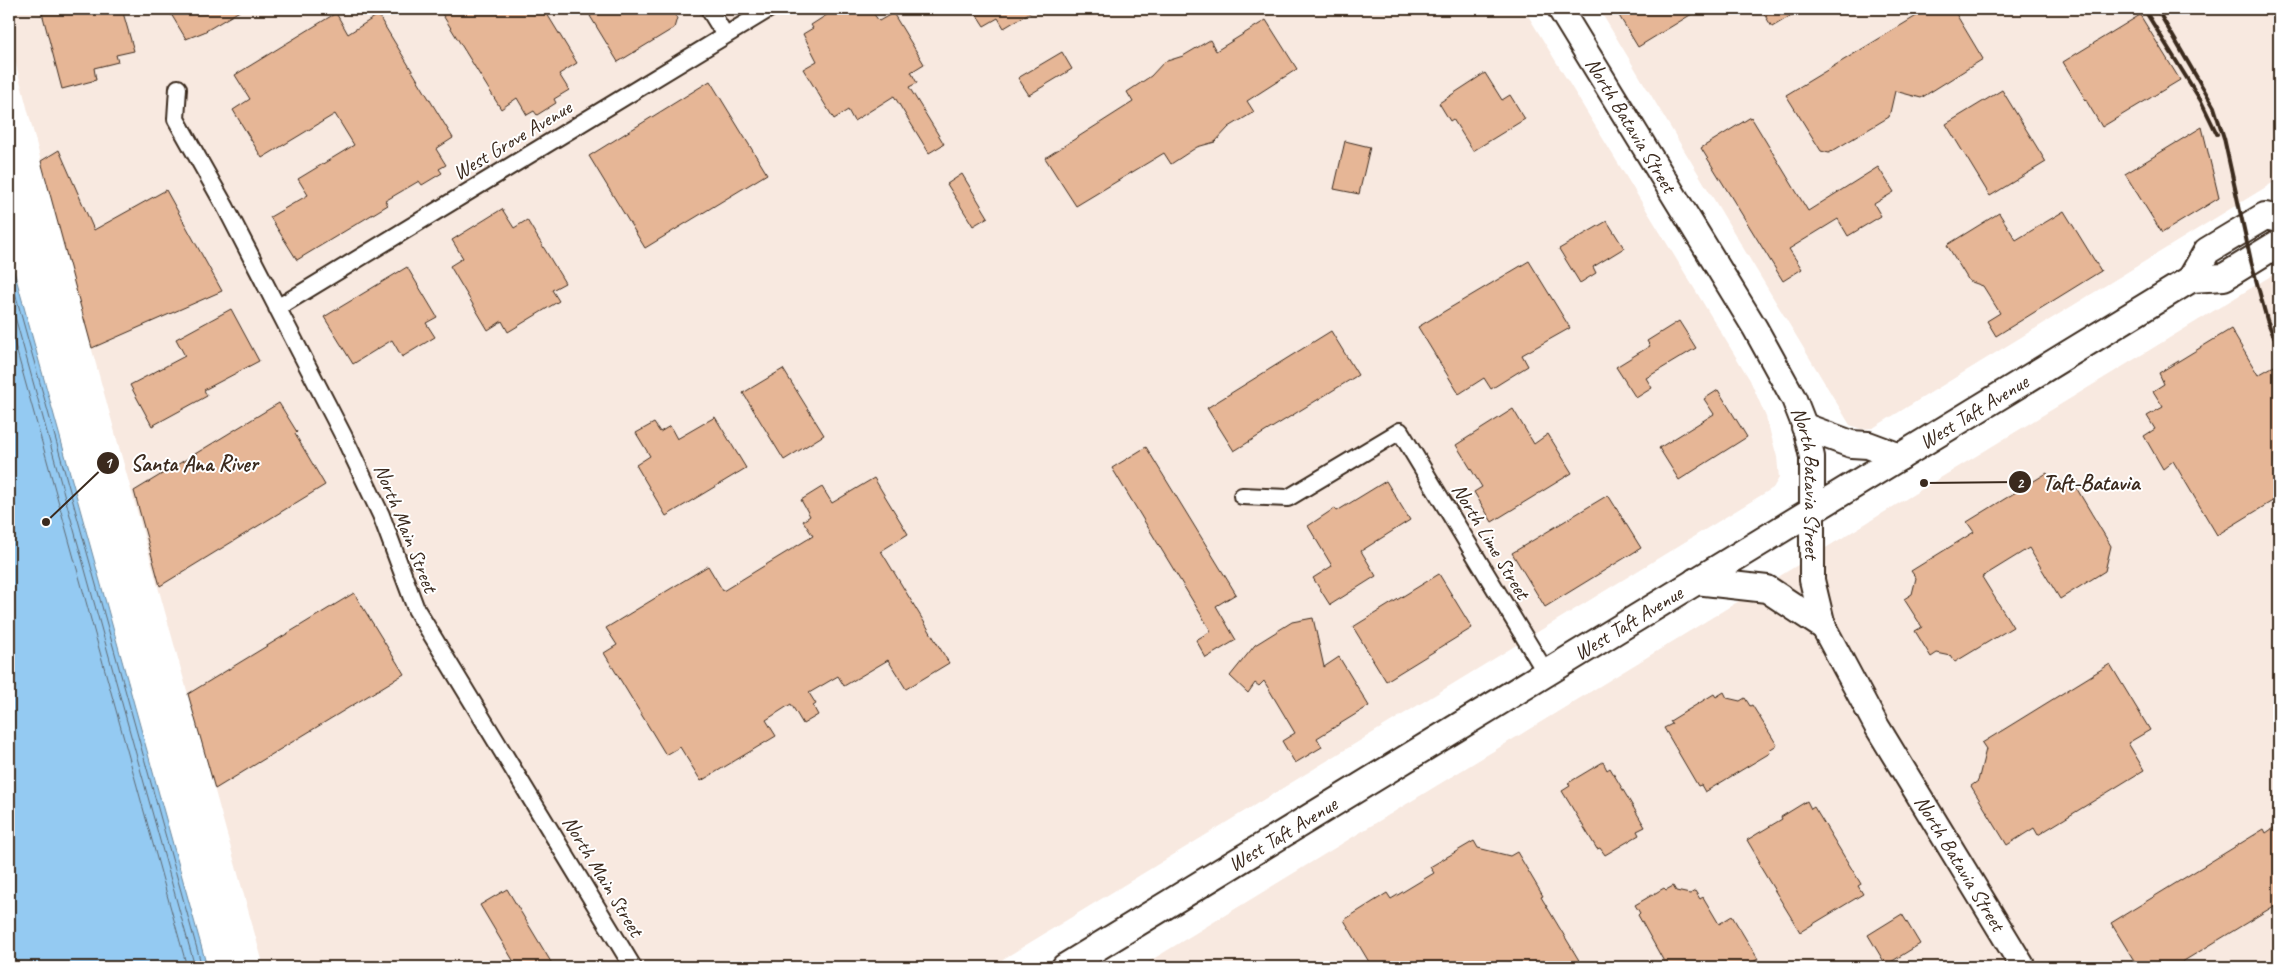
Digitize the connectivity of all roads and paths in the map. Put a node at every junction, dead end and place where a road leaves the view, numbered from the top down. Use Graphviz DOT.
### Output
graph roads {
  1 [pos="709,9"];
  2 [pos="769,9"];
  3 [pos="1560,9"];
  4 [pos="725,36"];
  5 [pos="178,88"];
  6 [pos="2279,220"];
  7 [pos="2279,243"];
  8 [pos="2191,279"];
  9 [pos="277,308"];
  10 [pos="1805,427"];
  11 [pos="1900,457"];
  12 [pos="1242,496"];
  13 [pos="1813,509"];
  14 [pos="1696,582"];
  15 [pos="1823,626"];
  16 [pos="1546,673"];
  17 [pos="633,967"];
  18 [pos="1065,967"];
  19 [pos="2023,967"];
  1 -- 4 [label="street"];
  2 -- 4 [label="street, West Grove Avenue"];
  3 -- 10 [label="main road, North Batavia Street"];
  4 -- 9 [label="street, West Grove Avenue"];
  5 -- 9 [label="street, North Main Street"];
  6 -- 8 [label="main road, West Taft Avenue"];
  7 -- 8 [label="main road, West Taft Avenue"];
  8 -- 11 [label="main road, West Taft Avenue"];
  9 -- 17 [label="street, North Main Street"];
  10 -- 11 [label="main road"];
  10 -- 13 [label="main road, North Batavia Street"];
  11 -- 13 [label="main road, West Taft Avenue"];
  12 -- 16 [label="street, North Lime Street"];
  13 -- 14 [label="main road, West Taft Avenue"];
  13 -- 15 [label="main road, North Batavia Street"];
  14 -- 15 [label="main road"];
  14 -- 16 [label="main road, West Taft Avenue"];
  15 -- 19 [label="main road, North Batavia Street"];
  16 -- 18 [label="main road, West Taft Avenue"];
}
